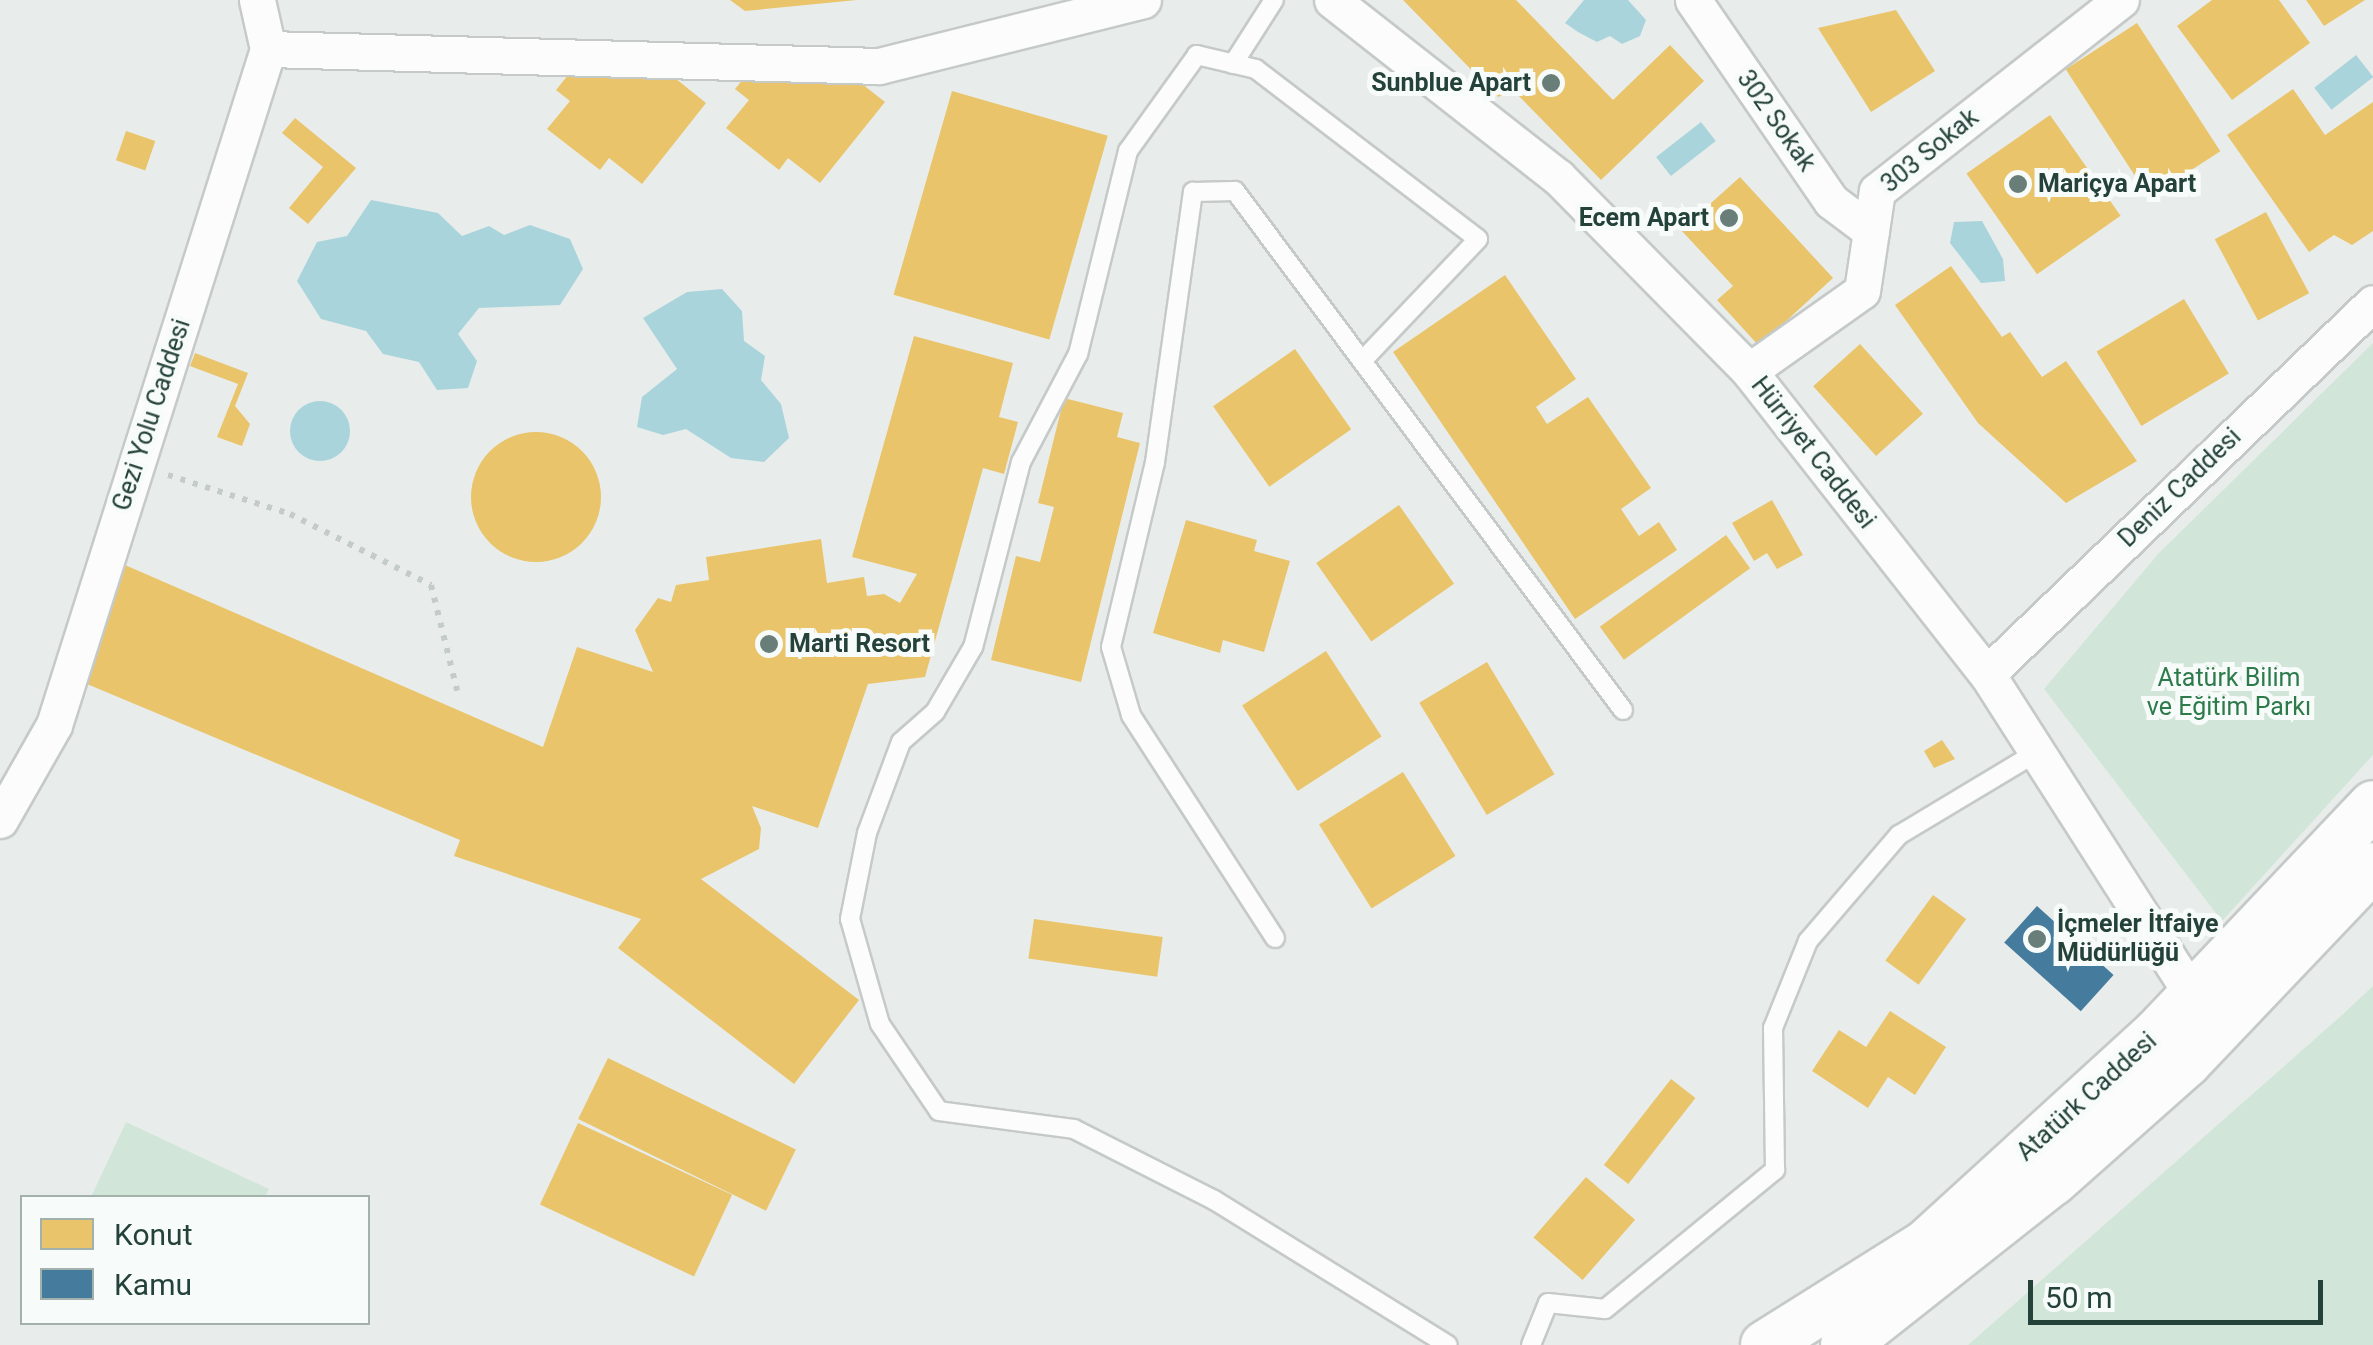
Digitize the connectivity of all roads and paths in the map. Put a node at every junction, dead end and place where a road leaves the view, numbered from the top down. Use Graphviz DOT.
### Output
graph roads {
  1 [pos="257,0"];
  2 [pos="1143,0"];
  3 [pos="1274,0"];
  4 [pos="1332,0"];
  5 [pos="1693,0"];
  6 [pos="2119,1"];
  7 [pos="268,49"];
  8 [pos="1234,64"];
  9 [pos="1871,231"];
  10 [pos="2373,303"];
  11 [pos="1362,361"];
  12 [pos="1749,371"];
  13 [pos="136,466"];
  14 [pos="1987,674"];
  15 [pos="460,698"];
  16 [pos="1623,710"];
  17 [pos="2037,752"];
  18 [pos="2373,805"];
  19 [pos="0,820"];
  20 [pos="2373,866"];
  21 [pos="1275,938"];
  22 [pos="2193,996"];
  23 [pos="1448,1345"];
  24 [pos="1531,1345"];
  25 [pos="1764,1345"];
  26 [pos="1846,1345"];
  1 -- 7 [label="street"];
  2 -- 7 [label="street"];
  3 -- 8 [label="lane"];
  4 -- 12 [label="street, Hürriyet Caddesi"];
  5 -- 9 [label="street, 302 Sokak"];
  6 -- 9 [label="street, 303 Sokak"];
  7 -- 13 [label="street, Gezi Yolu Caddesi"];
  8 -- 11 [label="lane"];
  8 -- 23 [label="lane"];
  9 -- 12 [label="street, 303 Sokak"];
  10 -- 14 [label="street, Deniz Caddesi"];
  11 -- 16 [label="lane"];
  11 -- 21 [label="lane"];
  12 -- 14 [label="street, Hürriyet Caddesi"];
  13 -- 15 [label="path"];
  13 -- 19 [label="street, Gezi Yolu Caddesi"];
  14 -- 17 [label="street, Hürriyet Caddesi"];
  17 -- 22 [label="street, Hürriyet Caddesi"];
  17 -- 24 [label="lane"];
  18 -- 22 [label="street, Atatürk Caddesi"];
  20 -- 26 [label="street, Atatürk Caddesi"];
  22 -- 25 [label="street, Atatürk Caddesi"];
}
